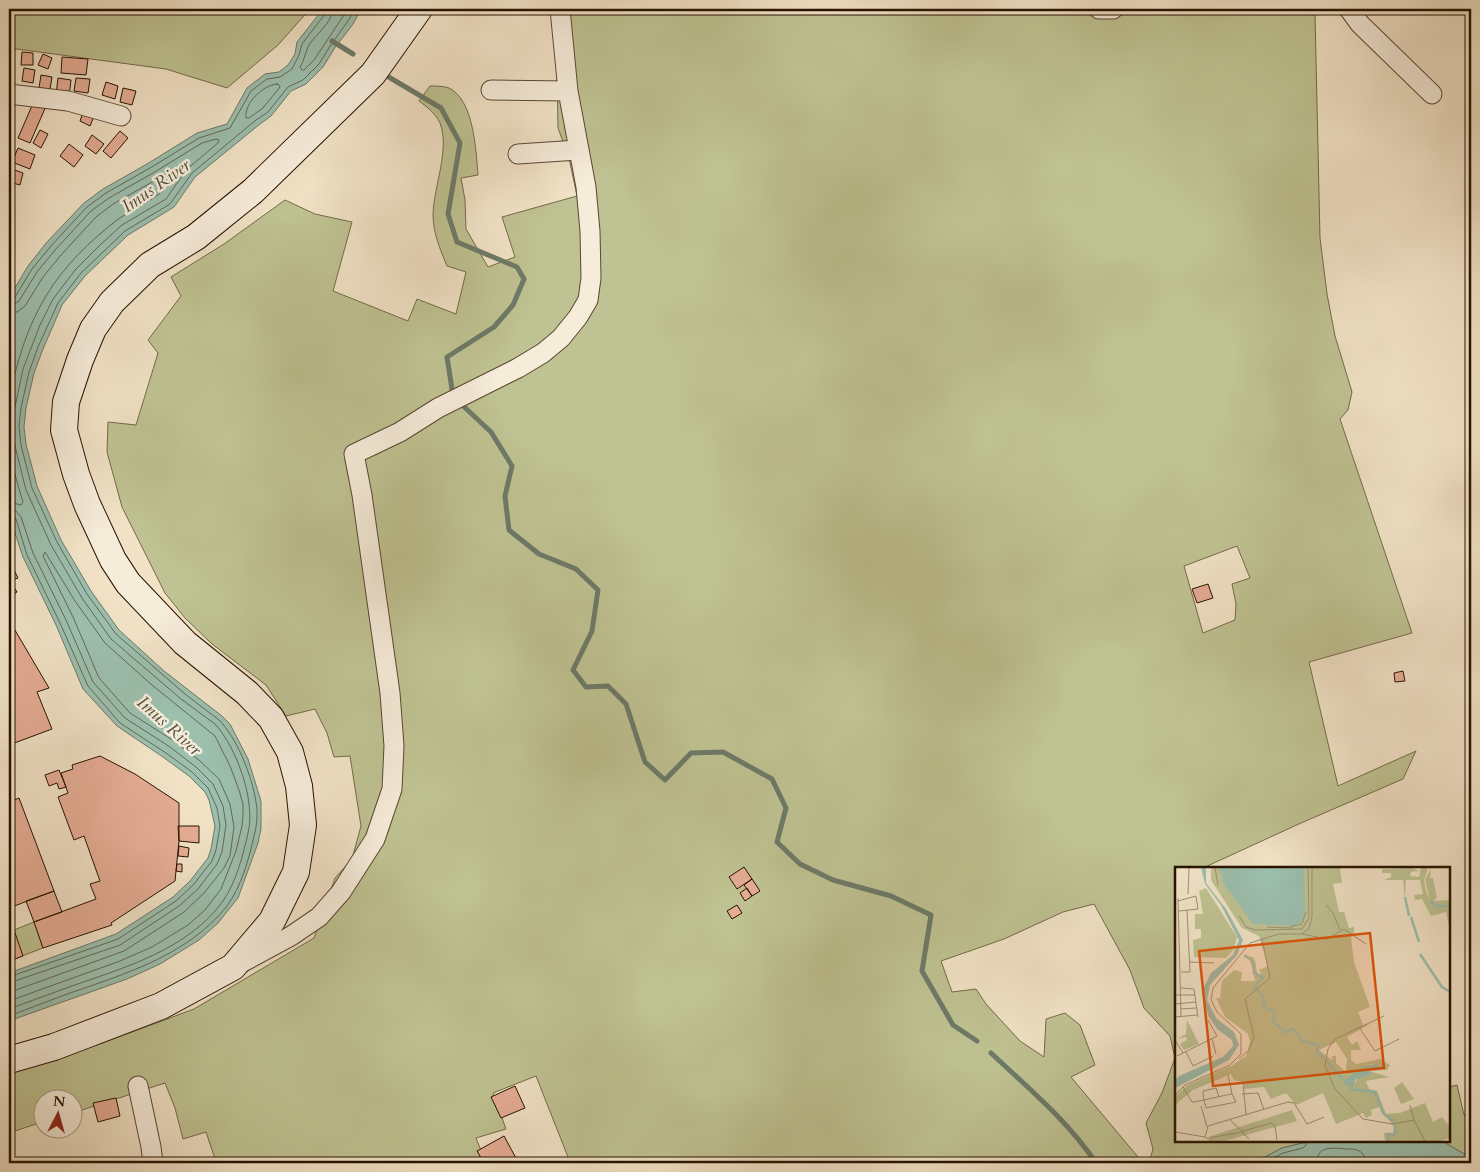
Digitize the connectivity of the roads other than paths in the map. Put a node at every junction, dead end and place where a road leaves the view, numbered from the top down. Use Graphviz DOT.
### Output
graph roads {
  1 [pos="419,9"];
  2 [pos="560,9"];
  3 [pos="1099,9"];
  4 [pos="1113,9"];
  5 [pos="1350,9"];
  6 [pos="491,90"];
  7 [pos="568,91"];
  8 [pos="9,94"];
  9 [pos="1432,94"];
  10 [pos="121,116"];
  11 [pos="578,150"];
  12 [pos="518,154"];
  13 [pos="233,967"];
  14 [pos="9,1060"];
  15 [pos="138,1086"];
  16 [pos="153,1163"];
  1 -- 13 [label="main road"];
  2 -- 7 [label="street"];
  3 -- 4 [label="street"];
  5 -- 9 [label="street"];
  6 -- 7 [label="street"];
  7 -- 11 [label="street"];
  8 -- 10 [label="street"];
  11 -- 12 [label="street"];
  11 -- 13 [label="street"];
  13 -- 14 [label="main road"];
  15 -- 16 [label="street"];
}
